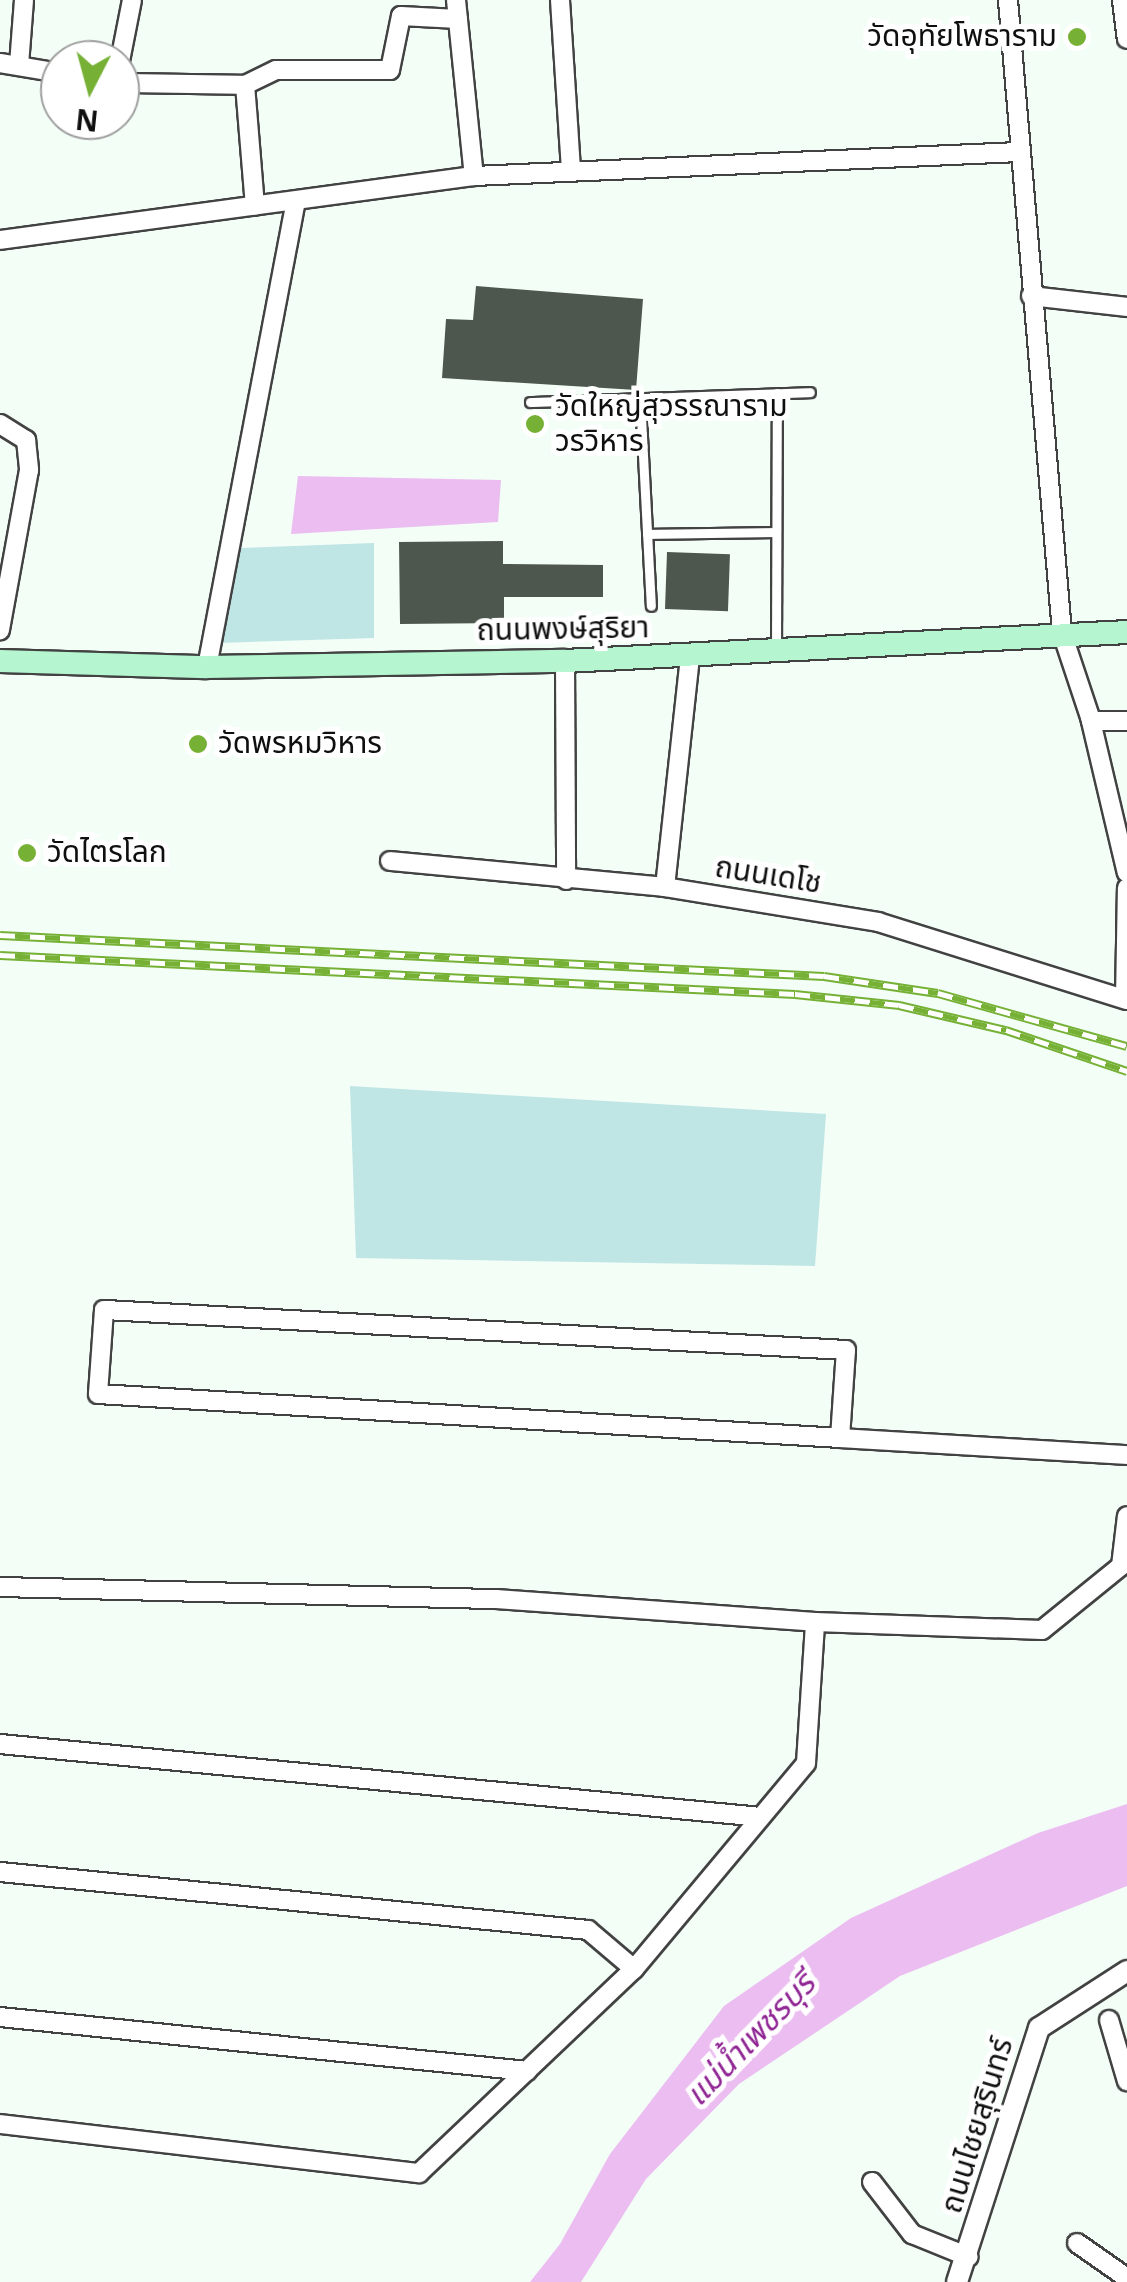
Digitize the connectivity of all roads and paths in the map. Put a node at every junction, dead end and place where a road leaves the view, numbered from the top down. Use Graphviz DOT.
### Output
graph roads {
  1 [pos="24,0"];
  2 [pos="132,0"];
  3 [pos="560,0"];
  4 [pos="1008,0"];
  5 [pos="1122,0"];
  6 [pos="457,9"];
  7 [pos="1127,39"];
  8 [pos="124,40"];
  9 [pos="9,64"];
  10 [pos="40,69"];
  11 [pos="140,83"];
  12 [pos="245,85"];
  13 [pos="1020,152"];
  14 [pos="571,170"];
  15 [pos="474,176"];
  16 [pos="296,202"];
  17 [pos="256,206"];
  18 [pos="0,240"];
  19 [pos="1030,296"];
  20 [pos="1127,307"];
  21 [pos="810,392"];
  22 [pos="776,393"];
  23 [pos="640,398"];
  24 [pos="530,402"];
  25 [pos="0,424"];
  26 [pos="773,532"];
  27 [pos="647,534"];
  28 [pos="6,566"];
  29 [pos="651,606"];
  30 [pos="0,630"];
  31 [pos="1127,632"];
  32 [pos="1062,633"];
  33 [pos="776,650"];
  34 [pos="690,657"];
  35 [pos="0,661"];
  36 [pos="565,661"];
  37 [pos="207,667"];
  38 [pos="1127,721"];
  39 [pos="1091,722"];
  40 [pos="1126,848"];
  41 [pos="390,861"];
  42 [pos="1127,873"];
  43 [pos="566,880"];
  44 [pos="665,887"];
  45 [pos="1127,888"];
  46 [pos="1127,906"];
  47 [pos="1126,999"];
  48 [pos="840,1438"];
  49 [pos="1127,1455"];
  50 [pos="1127,1516"];
  51 [pos="0,1587"];
  52 [pos="814,1622"];
  53 [pos="0,1744"];
  54 [pos="761,1818"];
  55 [pos="0,1872"];
  56 [pos="634,1969"];
  57 [pos="1127,1971"];
  58 [pos="0,2017"];
  59 [pos="1108,2020"];
  60 [pos="527,2072"];
  61 [pos="1127,2081"];
  62 [pos="0,2124"];
  63 [pos="872,2182"];
  64 [pos="1078,2243"];
  65 [pos="968,2258"];
  66 [pos="1127,2278"];
  67 [pos="957,2282"];
  1 -- 9 [label="street"];
  2 -- 8 [label="street"];
  3 -- 14 [label="street"];
  4 -- 13 [label="street"];
  5 -- 7 [label="street"];
  6 -- 12 [label="street"];
  6 -- 15 [label="street"];
  9 -- 10 [label="street"];
  11 -- 12 [label="street"];
  12 -- 17 [label="street"];
  13 -- 14 [label="street"];
  13 -- 19 [label="street"];
  14 -- 15 [label="street"];
  15 -- 16 [label="street"];
  16 -- 17 [label="street"];
  16 -- 37 [label="street"];
  17 -- 18 [label="street"];
  19 -- 20 [label="street"];
  19 -- 32 [label="street"];
  21 -- 22 [label="lane"];
  22 -- 23 [label="lane"];
  22 -- 26 [label="lane"];
  23 -- 24 [label="lane"];
  23 -- 27 [label="lane"];
  25 -- 28 [label="street"];
  26 -- 27 [label="lane"];
  26 -- 33 [label="lane"];
  27 -- 29 [label="lane"];
  28 -- 30 [label="street"];
  31 -- 32 [label="main road, ถนนพงษ์สุริยา"];
  32 -- 33 [label="main road, ถนนพงษ์สุริยา"];
  32 -- 39 [label="street"];
  33 -- 34 [label="main road, ถนนพงษ์สุริยา"];
  34 -- 36 [label="main road, ถนนพงษ์สุริยา"];
  34 -- 44 [label="street"];
  35 -- 37 [label="main road, ถนนพงษ์สุริยา"];
  36 -- 37 [label="main road, ถนนพงษ์สุริยา"];
  36 -- 43 [label="street"];
  38 -- 39 [label="street"];
  39 -- 40 [label="street"];
  40 -- 42 [label="street"];
  41 -- 43 [label="street, ถนนเดโช"];
  43 -- 44 [label="street, ถนนเดโช"];
  44 -- 47 [label="street, ถนนเดโช"];
  45 -- 46 [label="street"];
  46 -- 47 [label="street"];
  48 -- 48 [label="street"];
  48 -- 49 [label="street"];
  50 -- 52 [label="street"];
  51 -- 52 [label="street"];
  52 -- 54 [label="street"];
  53 -- 54 [label="street"];
  54 -- 56 [label="street"];
  55 -- 56 [label="street"];
  56 -- 60 [label="street"];
  57 -- 65 [label="street, ถนนไชยสุรินทร์"];
  58 -- 60 [label="street"];
  59 -- 61 [label="street"];
  60 -- 62 [label="street"];
  63 -- 65 [label="street"];
  64 -- 66 [label="street"];
  65 -- 67 [label="street, ถนนไชยสุรินทร์"];
}
